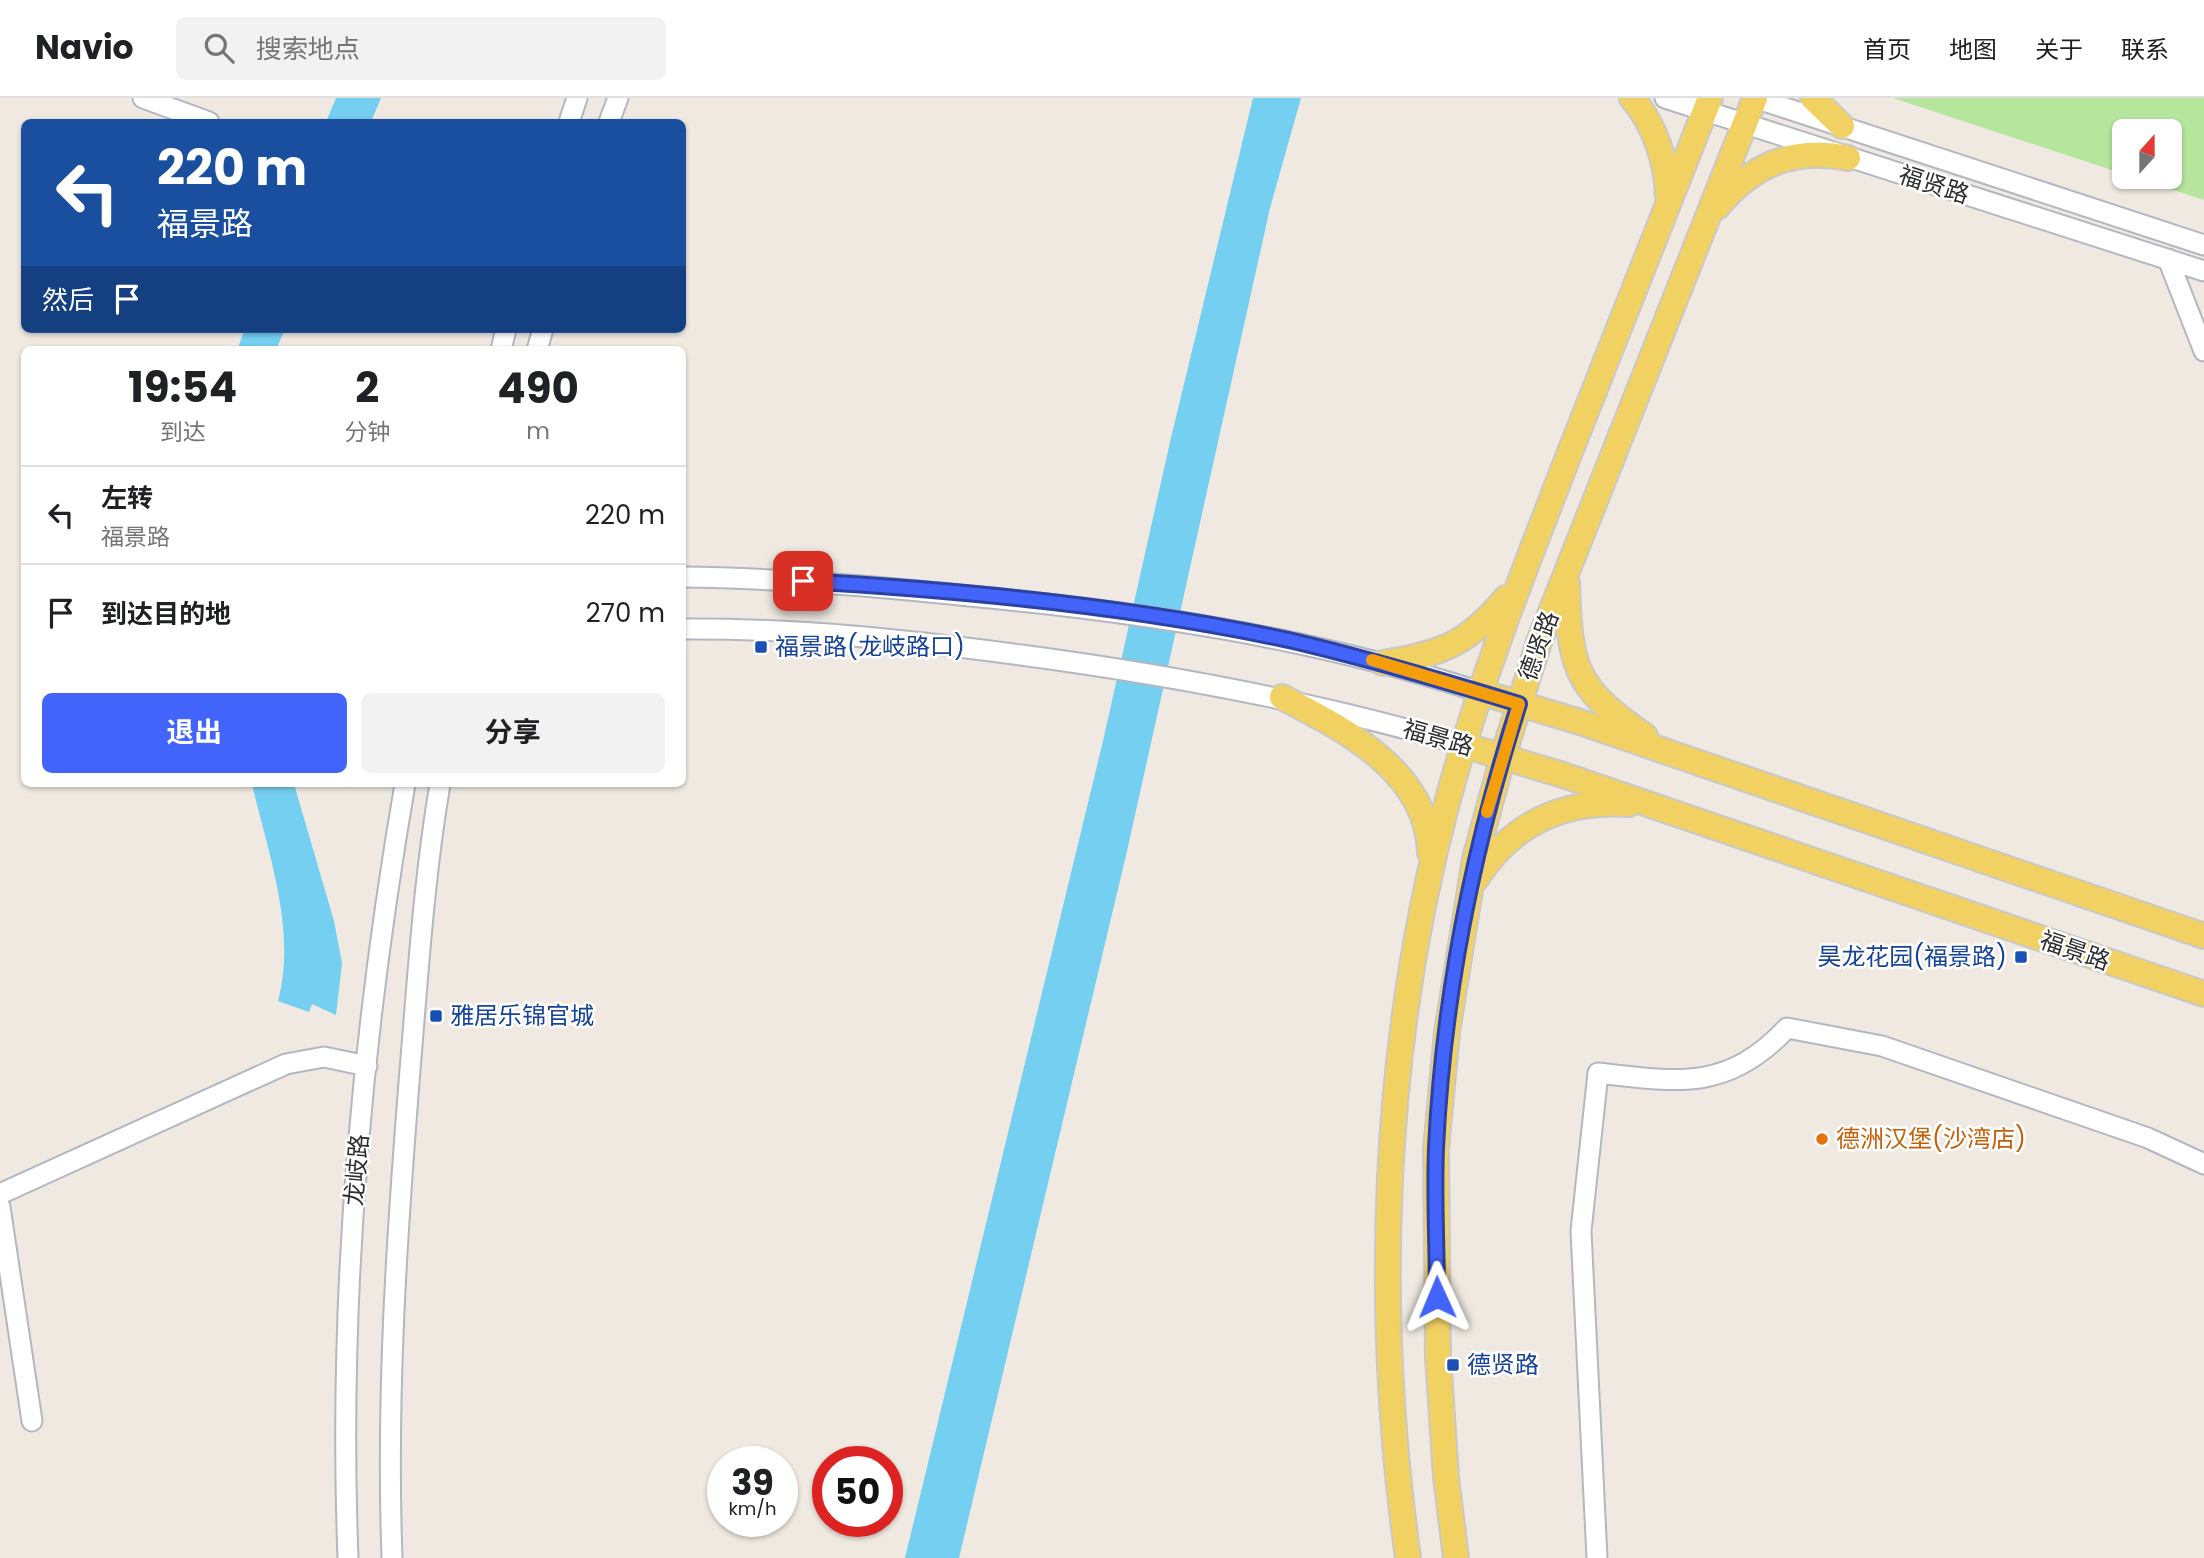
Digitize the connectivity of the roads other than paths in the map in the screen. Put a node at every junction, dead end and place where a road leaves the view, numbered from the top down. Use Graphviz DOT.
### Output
graph roads {
  1 [pos="143,98"];
  2 [pos="577,98"];
  3 [pos="618,98"];
  4 [pos="1632,98"];
  5 [pos="1665,98"];
  6 [pos="1755,98"];
  7 [pos="1813,98"];
  8 [pos="1707,105"];
  9 [pos="201,119"];
  10 [pos="570,119"];
  11 [pos="610,119"];
  12 [pos="1745,124"];
  13 [pos="1842,127"];
  14 [pos="1848,158"];
  15 [pos="1668,203"];
  16 [pos="1705,221"];
  17 [pos="2204,245"];
  18 [pos="2168,260"];
  19 [pos="2204,271"];
  20 [pos="2204,351"];
  21 [pos="1567,574"];
  22 [pos="686,577"];
  23 [pos="1520,581"];
  24 [pos="686,629"];
  25 [pos="1383,663"];
  26 [pos="1480,692"];
  27 [pos="1282,697"];
  28 [pos="1519,704"];
  29 [pos="1464,745"];
  30 [pos="1671,754"];
  31 [pos="1503,756"];
  32 [pos="405,787"];
  33 [pos="440,787"];
  34 [pos="1651,806"];
  35 [pos="1431,871"];
  36 [pos="1469,891"];
  37 [pos="2204,936"];
  38 [pos="2204,994"];
  39 [pos="367,1066"];
  40 [pos="2204,1164"];
  41 [pos="0,1194"];
  42 [pos="0,1207"];
  43 [pos="32,1421"];
  44 [pos="348,1558"];
  45 [pos="392,1558"];
  46 [pos="1408,1558"];
  47 [pos="1456,1558"];
  48 [pos="1597,1558"];
  1 -- 9 [label="street"];
  2 -- 10 [label="street"];
  3 -- 11 [label="street"];
  4 -- 15 [label="main road"];
  5 -- 8 [label="street, 福贤路"];
  6 -- 12 [label="main road, 德贤路"];
  6 -- 13 [label="street, 福贤路"];
  7 -- 13 [label="main road"];
  8 -- 12 [label="street, 福贤路"];
  8 -- 15 [label="main road, 德贤路"];
  12 -- 14 [label="street, 福贤路"];
  12 -- 16 [label="main road, 德贤路"];
  13 -- 17 [label="street, 福贤路"];
  14 -- 16 [label="main road"];
  14 -- 18 [label="street, 福贤路"];
  15 -- 23 [label="main road, 德贤路"];
  16 -- 21 [label="main road, 德贤路"];
  18 -- 19 [label="street, 福贤路"];
  18 -- 20 [label="street"];
  21 -- 28 [label="main road, 德贤路"];
  21 -- 30 [label="main road"];
  22 -- 25 [label="street"];
  23 -- 25 [label="main road"];
  23 -- 26 [label="main road, 德贤路"];
  24 -- 27 [label="street, 福景路"];
  25 -- 26 [label="street"];
  26 -- 28 [label="main road"];
  26 -- 29 [label="main road, 德贤路"];
  27 -- 29 [label="street, 福景路"];
  27 -- 35 [label="main road"];
  28 -- 30 [label="main road"];
  28 -- 31 [label="main road, 德贤路"];
  29 -- 31 [label="main road, 福景路"];
  29 -- 35 [label="main road, 德贤路"];
  30 -- 37 [label="main road"];
  31 -- 34 [label="main road, 福景路"];
  31 -- 36 [label="main road, 德贤路"];
  32 -- 39 [label="street, 龙岐路"];
  33 -- 45 [label="street, 龙岐路"];
  34 -- 36 [label="main road"];
  34 -- 38 [label="main road, 福景路"];
  35 -- 46 [label="main road, 德贤路"];
  36 -- 47 [label="main road, 德贤路"];
  39 -- 41 [label="street"];
  39 -- 44 [label="street, 龙岐路"];
  40 -- 48 [label="street"];
  42 -- 43 [label="street"];
}
